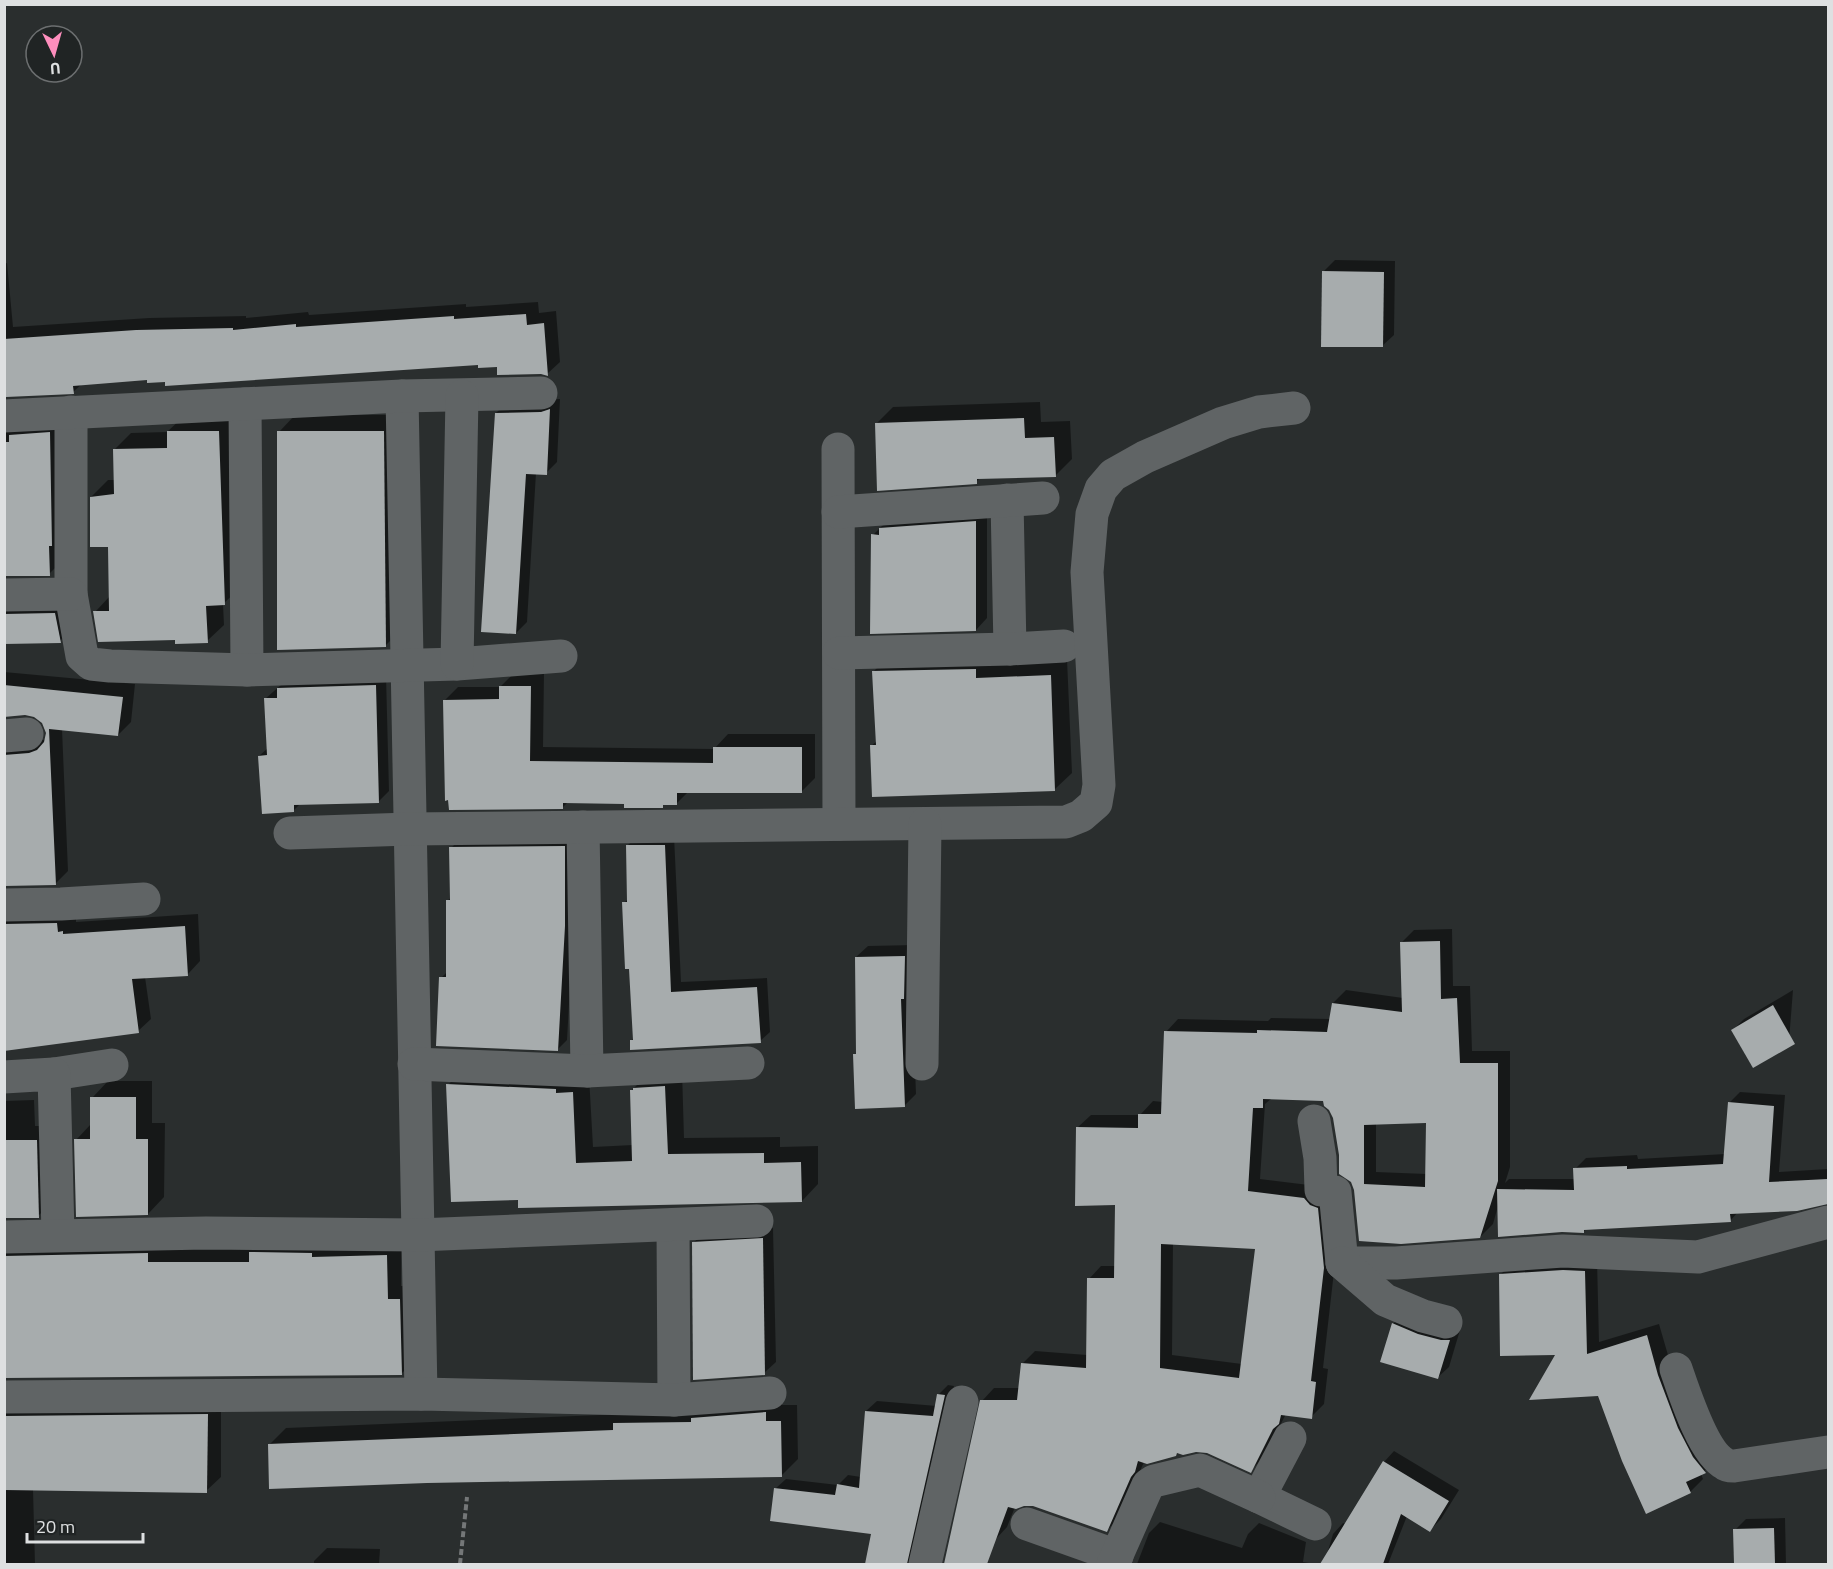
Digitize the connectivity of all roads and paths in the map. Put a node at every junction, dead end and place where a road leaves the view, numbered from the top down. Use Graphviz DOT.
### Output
graph roads {
  1 [pos="541,393"];
  2 [pos="402,396"];
  3 [pos="462,396"];
  4 [pos="245,404"];
  5 [pos="1294,408"];
  6 [pos="71,412"];
  7 [pos="4,416"];
  8 [pos="837,448"];
  9 [pos="1043,498"];
  10 [pos="1008,500"];
  11 [pos="838,512"];
  12 [pos="71,594"];
  13 [pos="4,595"];
  14 [pos="1064,646"];
  15 [pos="1010,649"];
  16 [pos="839,653"];
  17 [pos="561,656"];
  18 [pos="457,664"];
  19 [pos="406,665"];
  20 [pos="247,670"];
  21 [pos="839,824"];
  22 [pos="925,824"];
  23 [pos="584,827"];
  24 [pos="409,830"];
  25 [pos="290,833"];
  26 [pos="144,899"];
  27 [pos="4,905"];
  28 [pos="748,1063"];
  29 [pos="414,1064"];
  30 [pos="922,1064"];
  31 [pos="112,1065"];
  32 [pos="587,1071"];
  33 [pos="54,1074"];
  34 [pos="4,1077"];
  35 [pos="1314,1122"];
  36 [pos="757,1221"];
  37 [pos="1828,1222"];
  38 [pos="673,1225"];
  39 [pos="58,1234"];
  40 [pos="418,1235"];
  41 [pos="4,1237"];
  42 [pos="1342,1263"];
  43 [pos="1446,1322"];
  44 [pos="1676,1369"];
  45 [pos="770,1393"];
  46 [pos="421,1394"];
  47 [pos="4,1397"];
  48 [pos="674,1400"];
  49 [pos="962,1402"];
  50 [pos="1290,1438"];
  51 [pos="1828,1452"];
  52 [pos="467,1497"];
  53 [pos="1259,1497"];
  54 [pos="1027,1524"];
  55 [pos="1315,1524"];
  56 [pos="1115,1560"];
  57 [pos="460,1564"];
  58 [pos="925,1564"];
  1 -- 3 [label="street"];
  2 -- 3 [label="street"];
  2 -- 4 [label="street"];
  2 -- 19 [label="street"];
  3 -- 18 [label="street"];
  4 -- 6 [label="street"];
  4 -- 20 [label="street"];
  5 -- 22 [label="street"];
  6 -- 7 [label="street"];
  6 -- 12 [label="street"];
  8 -- 11 [label="street"];
  9 -- 10 [label="street"];
  10 -- 11 [label="street"];
  10 -- 15 [label="street"];
  11 -- 16 [label="street"];
  12 -- 13 [label="street"];
  12 -- 20 [label="street"];
  14 -- 15 [label="street"];
  15 -- 16 [label="street"];
  16 -- 21 [label="street"];
  17 -- 18 [label="street"];
  18 -- 19 [label="street"];
  19 -- 20 [label="street"];
  19 -- 24 [label="street"];
  21 -- 22 [label="street"];
  21 -- 23 [label="street"];
  22 -- 30 [label="street"];
  23 -- 24 [label="street"];
  23 -- 32 [label="street"];
  24 -- 25 [label="street"];
  24 -- 29 [label="street"];
  26 -- 27 [label="street"];
  28 -- 32 [label="street"];
  29 -- 32 [label="street"];
  29 -- 40 [label="street"];
  31 -- 33 [label="street"];
  33 -- 34 [label="street"];
  33 -- 39 [label="street"];
  35 -- 42 [label="street"];
  36 -- 38 [label="street"];
  37 -- 42 [label="street"];
  38 -- 40 [label="street"];
  38 -- 48 [label="street"];
  39 -- 40 [label="street"];
  39 -- 41 [label="street"];
  40 -- 46 [label="street"];
  42 -- 43 [label="street"];
  44 -- 51 [label="street"];
  45 -- 48 [label="street"];
  46 -- 47 [label="street"];
  46 -- 48 [label="street"];
  49 -- 58 [label="street"];
  50 -- 53 [label="street"];
  52 -- 57 [label="path"];
  53 -- 55 [label="street"];
  53 -- 56 [label="street"];
  54 -- 56 [label="street"];
}
